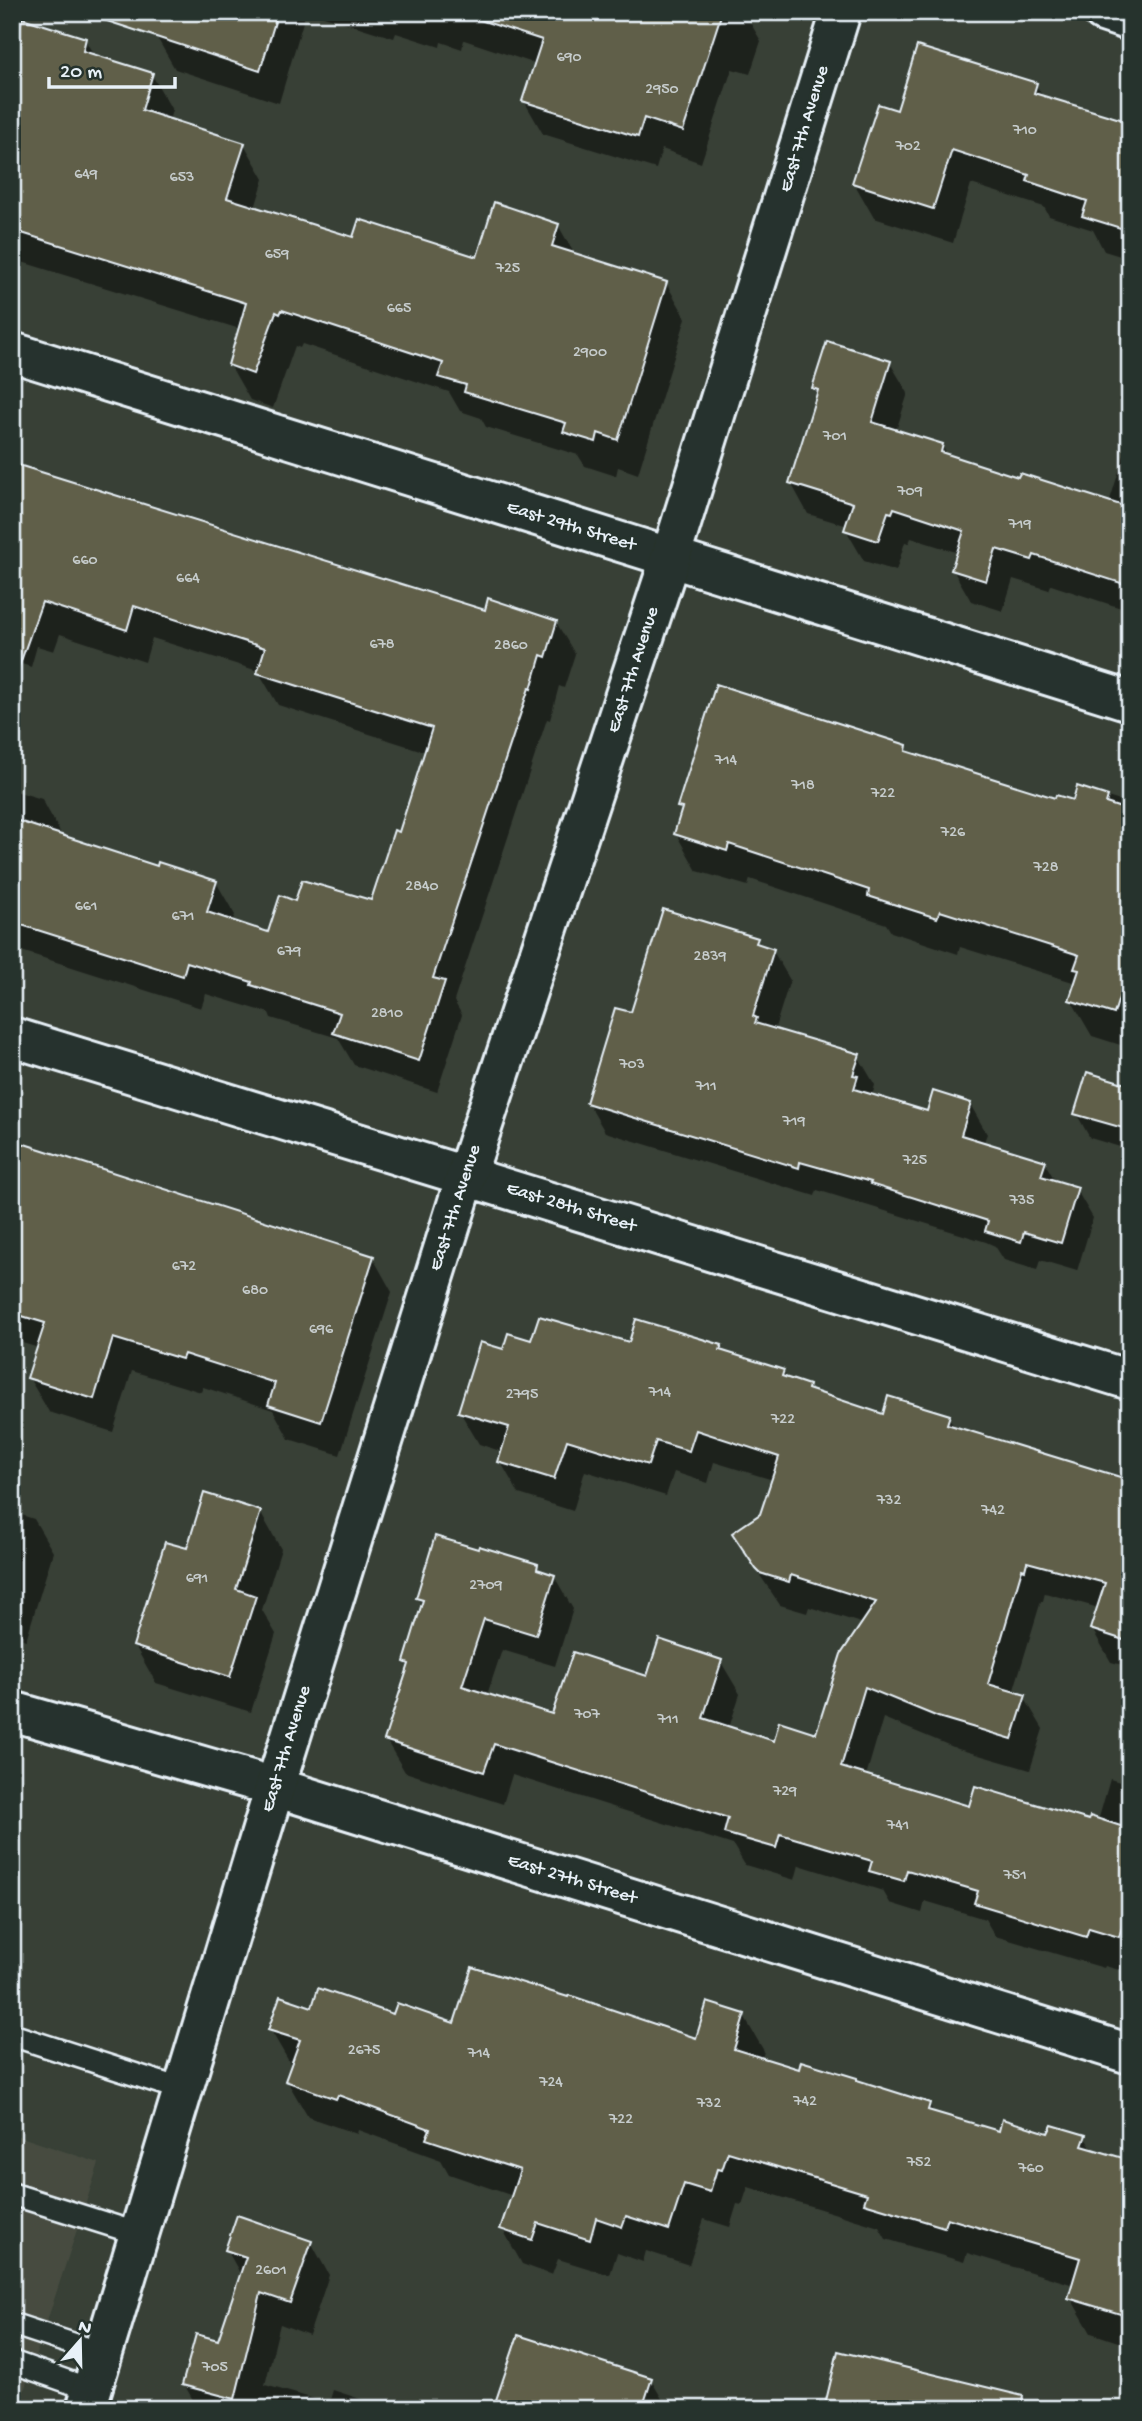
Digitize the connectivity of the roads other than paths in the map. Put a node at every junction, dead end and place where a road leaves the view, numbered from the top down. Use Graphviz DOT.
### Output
graph roads {
  1 [pos="841,12"];
  2 [pos="1103,12"];
  3 [pos="1130,21"];
  4 [pos="12,352"];
  5 [pos="670,559"];
  6 [pos="1130,701"];
  7 [pos="12,1037"];
  8 [pos="466,1176"];
  9 [pos="1130,1380"];
  10 [pos="12,1711"];
  11 [pos="275,1787"];
  12 [pos="12,2035"];
  13 [pos="1130,2054"];
  14 [pos="183,2090"];
  15 [pos="12,2194"];
  16 [pos="139,2234"];
  17 [pos="12,2325"];
  18 [pos="12,2362"];
  19 [pos="93,2384"];
  1 -- 5 [label="street, East 7th Avenue"];
  2 -- 3 [label="street"];
  4 -- 5 [label="street, East 29th Street"];
  5 -- 6 [label="street, East 29th Street"];
  5 -- 8 [label="street, East 7th Avenue"];
  7 -- 8 [label="street, East 28th Street"];
  8 -- 9 [label="street, East 28th Street"];
  8 -- 11 [label="street, East 7th Avenue"];
  10 -- 11 [label="street, East 27th Street"];
  11 -- 13 [label="street, East 27th Street"];
  11 -- 14 [label="street, East 7th Avenue"];
  12 -- 14 [label="lane"];
  14 -- 16 [label="street, East 7th Avenue"];
  15 -- 16 [label="lane"];
  16 -- 19 [label="street, East 7th Avenue"];
  17 -- 19 [label="lane"];
  18 -- 19 [label="lane"];
}
